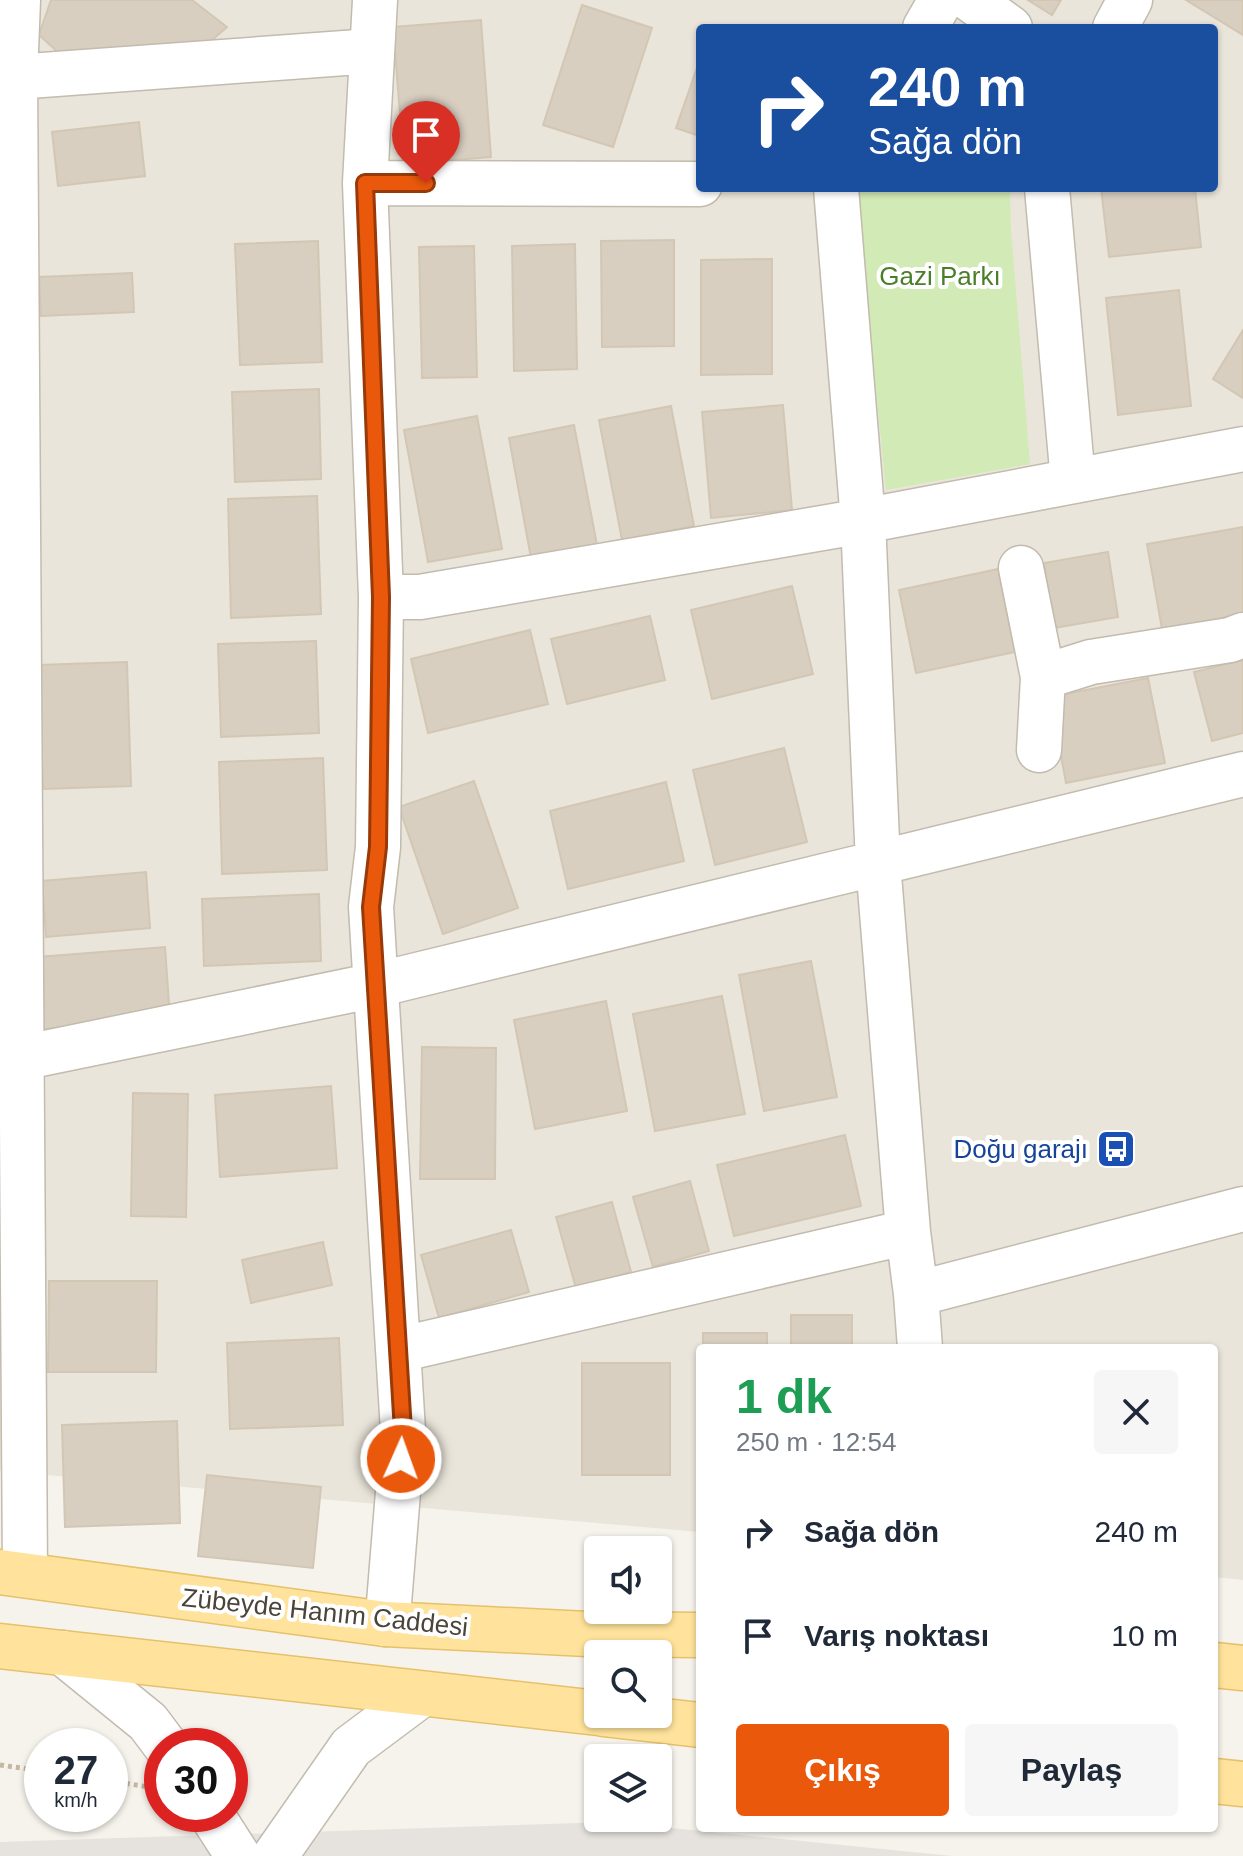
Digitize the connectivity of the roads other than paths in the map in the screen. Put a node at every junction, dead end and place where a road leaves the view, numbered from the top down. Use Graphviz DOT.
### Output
graph roads {
  1 [pos="18,0"];
  2 [pos="375,0"];
  3 [pos="941,0"];
  4 [pos="971,0"];
  5 [pos="1130,0"];
  6 [pos="927,24"];
  7 [pos="1004,24"];
  8 [pos="1117,24"];
  9 [pos="372,51"];
  10 [pos="15,77"];
  11 [pos="365,183"];
  12 [pos="696,184"];
  13 [pos="836,192"];
  14 [pos="1047,192"];
  15 [pos="1243,449"];
  16 [pos="1073,481"];
  17 [pos="863,521"];
  18 [pos="1021,568"];
  19 [pos="381,597"];
  20 [pos="1243,635"];
  21 [pos="1043,677"];
  22 [pos="1039,750"];
  23 [pos="1243,774"];
  24 [pos="878,863"];
  25 [pos="376,985"];
  26 [pos="21,1058"];
  27 [pos="1243,1209"];
  28 [pos="908,1232"];
  29 [pos="916,1294"];
  30 [pos="920,1344"];
  31 [pos="398,1350"];
  32 [pos="12,1574"];
  33 [pos="385,1624"];
  34 [pos="696,1635"];
  35 [pos="0,1646"];
  36 [pos="63,1653"];
  37 [pos="1218,1665"];
  38 [pos="1243,1668"];
  39 [pos="422,1694"];
  40 [pos="584,1712"];
  41 [pos="672,1722"];
  42 [pos="696,1725"];
  43 [pos="152,1728"];
  44 [pos="1218,1781"];
  45 [pos="1243,1784"];
  46 [pos="223,1832"];
  47 [pos="238,1856"];
  48 [pos="275,1856"];
  1 -- 10 [label="street"];
  2 -- 9 [label="street"];
  3 -- 6 [label="street"];
  4 -- 7 [label="street"];
  5 -- 8 [label="street"];
  9 -- 10 [label="street"];
  9 -- 11 [label="street"];
  10 -- 26 [label="street"];
  11 -- 12 [label="street"];
  11 -- 19 [label="street"];
  13 -- 17 [label="street"];
  14 -- 16 [label="street"];
  15 -- 16 [label="street"];
  16 -- 17 [label="street"];
  17 -- 19 [label="street"];
  17 -- 24 [label="street"];
  18 -- 21 [label="street"];
  19 -- 25 [label="street"];
  20 -- 21 [label="street"];
  21 -- 22 [label="street"];
  23 -- 24 [label="street"];
  24 -- 25 [label="street"];
  24 -- 28 [label="street"];
  25 -- 26 [label="street"];
  25 -- 31 [label="street"];
  26 -- 32 [label="street"];
  27 -- 29 [label="street"];
  28 -- 29 [label="street"];
  28 -- 31 [label="street"];
  29 -- 30 [label="street"];
  31 -- 33 [label="street"];
  32 -- 33 [label="main road, Zübeyde Hanım Caddesi"];
  33 -- 34 [label="main road, Zübeyde Hanım Caddesi"];
  35 -- 36 [label="main road"];
  36 -- 39 [label="main road"];
  36 -- 43 [label="street"];
  37 -- 38 [label="main road"];
  39 -- 40 [label="main road"];
  39 -- 48 [label="street"];
  41 -- 42 [label="main road"];
  44 -- 45 [label="main road"];
  46 -- 47 [label="street"];
}
